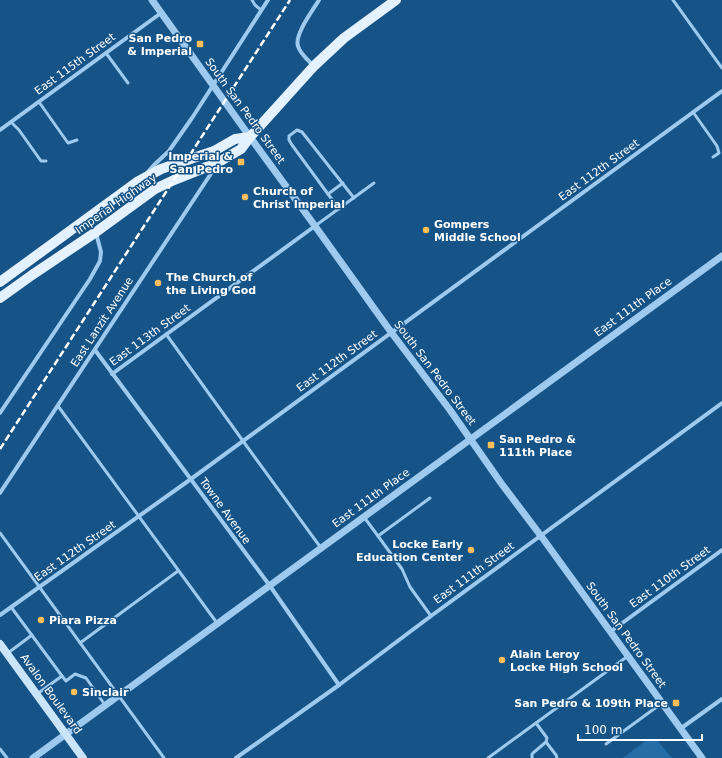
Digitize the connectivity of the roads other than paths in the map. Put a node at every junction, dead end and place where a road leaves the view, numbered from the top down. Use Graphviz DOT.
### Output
graph roads {
  1 [pos="152,0"];
  2 [pos="252,0"];
  3 [pos="268,0"];
  4 [pos="319,0"];
  5 [pos="396,0"];
  6 [pos="673,0"];
  7 [pos="261,10"];
  8 [pos="161,13"];
  9 [pos="106,53"];
  10 [pos="314,66"];
  11 [pos="722,68"];
  12 [pos="128,83"];
  13 [pos="213,86"];
  14 [pos="722,91"];
  15 [pos="39,102"];
  16 [pos="693,112"];
  17 [pos="11,122"];
  18 [pos="0,130"];
  19 [pos="250,137"];
  20 [pos="76,140"];
  21 [pos="713,157"];
  22 [pos="46,161"];
  23 [pos="218,162"];
  24 [pos="140,180"];
  25 [pos="343,183"];
  26 [pos="374,183"];
  27 [pos="328,194"];
  28 [pos="354,198"];
  29 [pos="339,209"];
  30 [pos="315,226"];
  31 [pos="96,232"];
  32 [pos="722,256"];
  33 [pos="0,282"];
  34 [pos="0,298"];
  35 [pos="391,332"];
  36 [pos="166,334"];
  37 [pos="95,350"];
  38 [pos="112,374"];
  39 [pos="722,403"];
  40 [pos="58,406"];
  41 [pos="0,413"];
  42 [pos="471,440"];
  43 [pos="242,441"];
  44 [pos="191,479"];
  45 [pos="0,493"];
  46 [pos="430,498"];
  47 [pos="138,517"];
  48 [pos="364,517"];
  49 [pos="0,533"];
  50 [pos="378,536"];
  51 [pos="541,536"];
  52 [pos="320,548"];
  53 [pos="722,550"];
  54 [pos="178,570"];
  55 [pos="270,586"];
  56 [pos="39,587"];
  57 [pos="12,607"];
  58 [pos="0,615"];
  59 [pos="431,616"];
  60 [pos="217,623"];
  61 [pos="610,632"];
  62 [pos="32,635"];
  63 [pos="80,643"];
  64 [pos="0,644"];
  65 [pos="7,654"];
  66 [pos="628,656"];
  67 [pos="62,676"];
  68 [pos="339,685"];
  69 [pos="37,694"];
  70 [pos="119,695"];
  71 [pos="722,699"];
  72 [pos="662,703"];
  73 [pos="105,705"];
  74 [pos="536,723"];
  75 [pos="680,729"];
  76 [pos="66,734"];
  77 [pos="546,742"];
  78 [pos="606,744"];
  79 [pos="0,749"];
  80 [pos="7,758"];
  81 [pos="33,758"];
  82 [pos="83,758"];
  83 [pos="164,758"];
  84 [pos="236,758"];
  85 [pos="488,758"];
  86 [pos="532,758"];
  87 [pos="557,758"];
  88 [pos="702,758"];
  1 -- 8 [label="street, South San Pedro Street"];
  2 -- 7 [label="lane"];
  3 -- 7 [label="street"];
  4 -- 10 [label="street"];
  5 -- 10 [label="main road, Imperial Highway"];
  6 -- 11 [label="lane"];
  7 -- 13 [label="street"];
  8 -- 9 [label="street, East 115th Street"];
  8 -- 13 [label="street, South San Pedro Street"];
  9 -- 12 [label="lane"];
  9 -- 15 [label="street, East 115th Street"];
  10 -- 19 [label="main road, Imperial Highway"];
  13 -- 19 [label="street, South San Pedro Street"];
  13 -- 24 [label="street"];
  14 -- 16 [label="street, East 112th Street"];
  15 -- 17 [label="street, East 115th Street"];
  15 -- 20 [label="lane"];
  16 -- 21 [label="lane"];
  16 -- 35 [label="street, East 112th Street"];
  17 -- 18 [label="street, East 115th Street"];
  17 -- 22 [label="lane"];
  19 -- 23 [label="main road, Imperial Highway"];
  19 -- 24 [label="main road, Imperial Highway"];
  19 -- 30 [label="street, South San Pedro Street"];
  23 -- 31 [label="main road, Imperial Highway"];
  23 -- 37 [label="street, East Lanzit Avenue"];
  24 -- 31 [label="main road"];
  24 -- 33 [label="main road, Imperial Highway"];
  25 -- 27 [label="lane"];
  25 -- 27 [label="lane"];
  25 -- 28 [label="lane"];
  26 -- 28 [label="lane"];
  27 -- 29 [label="lane"];
  28 -- 29 [label="lane"];
  29 -- 30 [label="lane"];
  30 -- 35 [label="street, South San Pedro Street"];
  30 -- 36 [label="street, East 113th Street"];
  31 -- 34 [label="main road, Imperial Highway"];
  31 -- 41 [label="street"];
  32 -- 42 [label="street, East 111th Place"];
  35 -- 42 [label="street, South San Pedro Street"];
  35 -- 43 [label="street, East 112th Street"];
  36 -- 38 [label="street, East 113th Street"];
  36 -- 43 [label="lane"];
  37 -- 38 [label="street, Towne Avenue"];
  37 -- 40 [label="street, East Lanzit Avenue"];
  38 -- 44 [label="street, Towne Avenue"];
  39 -- 51 [label="street, East 111th Street"];
  40 -- 45 [label="street, East Lanzit Avenue"];
  40 -- 47 [label="lane"];
  42 -- 48 [label="street, East 111th Place"];
  42 -- 51 [label="street, South San Pedro Street"];
  43 -- 44 [label="street, East 112th Street"];
  43 -- 52 [label="lane"];
  44 -- 47 [label="street, East 112th Street"];
  44 -- 55 [label="street, Towne Avenue"];
  46 -- 50 [label="lane"];
  47 -- 54 [label="lane"];
  47 -- 56 [label="street, East 112th Street"];
  48 -- 50 [label="lane"];
  48 -- 52 [label="street, East 111th Place"];
  49 -- 56 [label="lane"];
  50 -- 59 [label="lane"];
  51 -- 59 [label="street, East 111th Street"];
  51 -- 61 [label="street, South San Pedro Street"];
  52 -- 55 [label="street, East 111th Place"];
  53 -- 61 [label="street, East 110th Street"];
  54 -- 60 [label="lane"];
  54 -- 63 [label="lane"];
  55 -- 60 [label="street, East 111th Place"];
  55 -- 68 [label="street, Towne Avenue"];
  56 -- 57 [label="street, East 112th Street"];
  56 -- 63 [label="lane"];
  57 -- 58 [label="street, East 112th Street"];
  57 -- 62 [label="lane"];
  59 -- 68 [label="street, East 111th Street"];
  60 -- 70 [label="street, East 111th Place"];
  61 -- 66 [label="street, South San Pedro Street"];
  62 -- 65 [label="lane"];
  62 -- 67 [label="lane"];
  63 -- 70 [label="lane"];
  64 -- 65 [label="main road, Avalon Boulevard"];
  65 -- 69 [label="main road, Avalon Boulevard"];
  66 -- 72 [label="street, South San Pedro Street"];
  66 -- 74 [label="lane"];
  67 -- 69 [label="lane"];
  67 -- 73 [label="lane"];
  68 -- 84 [label="street, East 111th Street"];
  69 -- 76 [label="main road, Avalon Boulevard"];
  70 -- 73 [label="street, East 111th Place"];
  70 -- 83 [label="lane"];
  71 -- 75 [label="street"];
  72 -- 75 [label="street, South San Pedro Street"];
  72 -- 78 [label="lane"];
  73 -- 76 [label="street, East 111th Place"];
  74 -- 77 [label="lane"];
  74 -- 85 [label="lane"];
  75 -- 88 [label="street, South San Pedro Street"];
  76 -- 81 [label="street, East 111th Place"];
  76 -- 82 [label="main road, Avalon Boulevard"];
  77 -- 86 [label="lane"];
  77 -- 87 [label="lane"];
  79 -- 80 [label="lane"];
}
